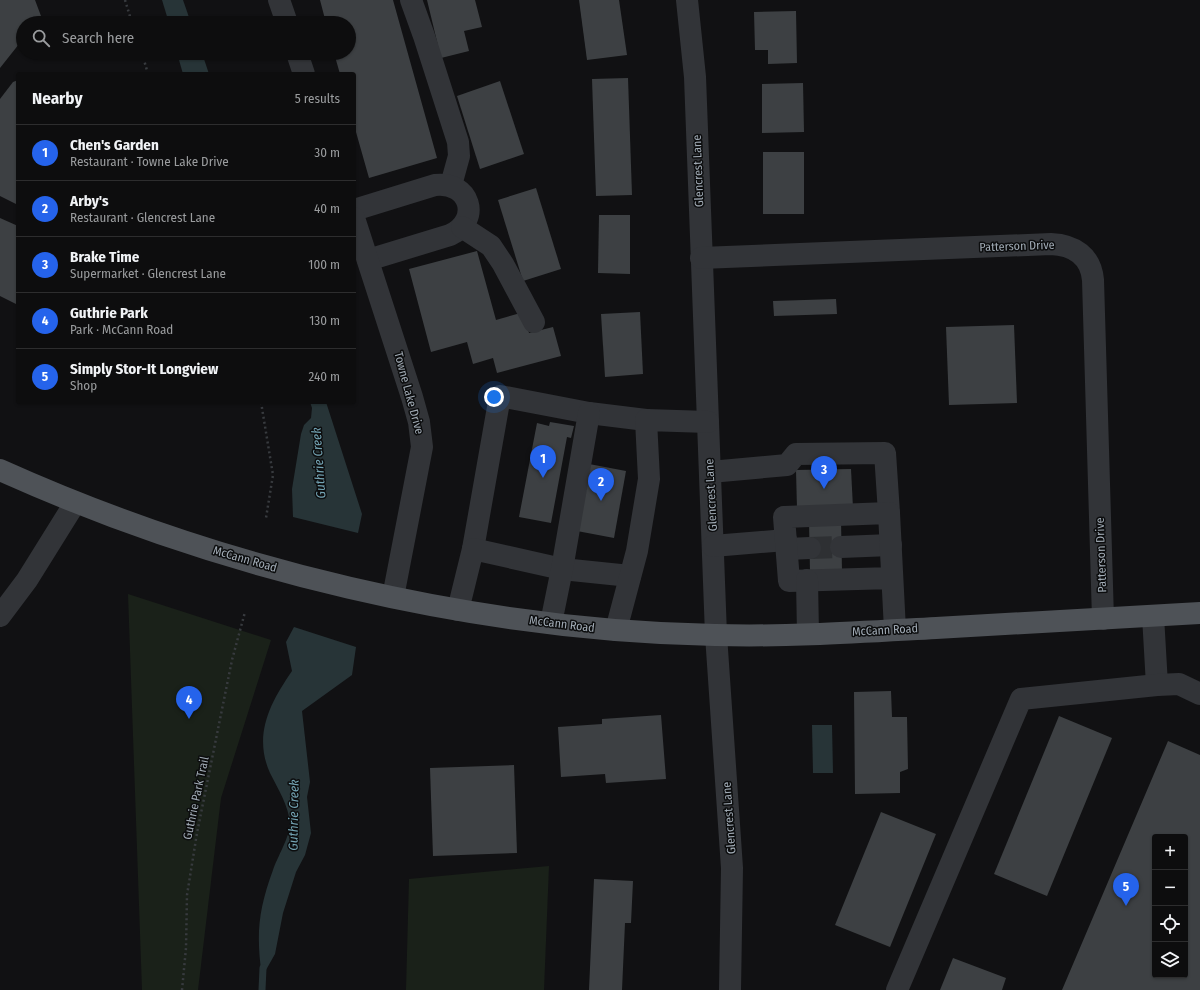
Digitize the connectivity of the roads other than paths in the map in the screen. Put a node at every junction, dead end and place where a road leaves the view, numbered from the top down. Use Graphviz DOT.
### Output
graph roads {
  1 [pos="279,0"];
  2 [pos="410,0"];
  3 [pos="687,0"];
  4 [pos="284,16"];
  5 [pos="299,60"];
  6 [pos="303,72"];
  7 [pos="451,185"];
  8 [pos="356,209"];
  9 [pos="356,224"];
  10 [pos="462,227"];
  11 [pos="701,258"];
  12 [pos="368,260"];
  13 [pos="534,322"];
  14 [pos="589,413"];
  15 [pos="646,420"];
  16 [pos="708,422"];
  17 [pos="0,470"];
  18 [pos="710,472"];
  19 [pos="75,503"];
  20 [pos="889,514"];
  21 [pos="787,545"];
  22 [pos="891,545"];
  23 [pos="713,546"];
  24 [pos="841,547"];
  25 [pos="810,548"];
  26 [pos="473,549"];
  27 [pos="562,569"];
  28 [pos="630,576"];
  29 [pos="892,578"];
  30 [pos="807,580"];
  31 [pos="393,597"];
  32 [pos="458,610"];
  33 [pos="1200,613"];
  34 [pos="0,616"];
  35 [pos="1153,616"];
  36 [pos="1103,619"];
  37 [pos="551,623"];
  38 [pos="616,630"];
  39 [pos="895,630"];
  40 [pos="808,634"];
  41 [pos="716,635"];
  42 [pos="1157,685"];
  43 [pos="1200,694"];
  44 [pos="730,990"];
  45 [pos="897,990"];
  1 -- 4 [label="street"];
  2 -- 7 [label="street"];
  3 -- 11 [label="street, Glencrest Lane"];
  5 -- 6 [label="street"];
  7 -- 8 [label="street"];
  7 -- 10 [label="street"];
  9 -- 12 [label="street, Towne Lake Drive"];
  10 -- 12 [label="street"];
  10 -- 13 [label="street"];
  11 -- 16 [label="street, Glencrest Lane"];
  11 -- 36 [label="street, Patterson Drive"];
  12 -- 31 [label="street, Towne Lake Drive"];
  14 -- 15 [label="street"];
  14 -- 26 [label="street"];
  14 -- 27 [label="street"];
  15 -- 16 [label="street"];
  15 -- 28 [label="street"];
  16 -- 18 [label="street, Glencrest Lane"];
  17 -- 19 [label="main road, McCann Road"];
  18 -- 20 [label="street"];
  18 -- 23 [label="street, Glencrest Lane"];
  19 -- 31 [label="main road, McCann Road"];
  19 -- 34 [label="street"];
  20 -- 21 [label="street"];
  20 -- 22 [label="street"];
  21 -- 23 [label="street"];
  21 -- 25 [label="street"];
  21 -- 30 [label="street"];
  22 -- 24 [label="street"];
  22 -- 29 [label="street"];
  23 -- 41 [label="street, Glencrest Lane"];
  26 -- 27 [label="street"];
  26 -- 32 [label="street"];
  27 -- 28 [label="street"];
  27 -- 37 [label="street"];
  28 -- 38 [label="street"];
  29 -- 30 [label="street"];
  29 -- 39 [label="street"];
  30 -- 40 [label="street"];
  31 -- 32 [label="main road, McCann Road"];
  32 -- 37 [label="main road, McCann Road"];
  33 -- 35 [label="main road, McCann Road"];
  35 -- 36 [label="main road, McCann Road"];
  35 -- 42 [label="street"];
  36 -- 39 [label="main road, McCann Road"];
  37 -- 38 [label="main road, McCann Road"];
  38 -- 41 [label="main road, McCann Road"];
  39 -- 40 [label="main road, McCann Road"];
  40 -- 41 [label="main road, McCann Road"];
  41 -- 44 [label="street, Glencrest Lane"];
  42 -- 43 [label="street"];
  42 -- 45 [label="street"];
}
